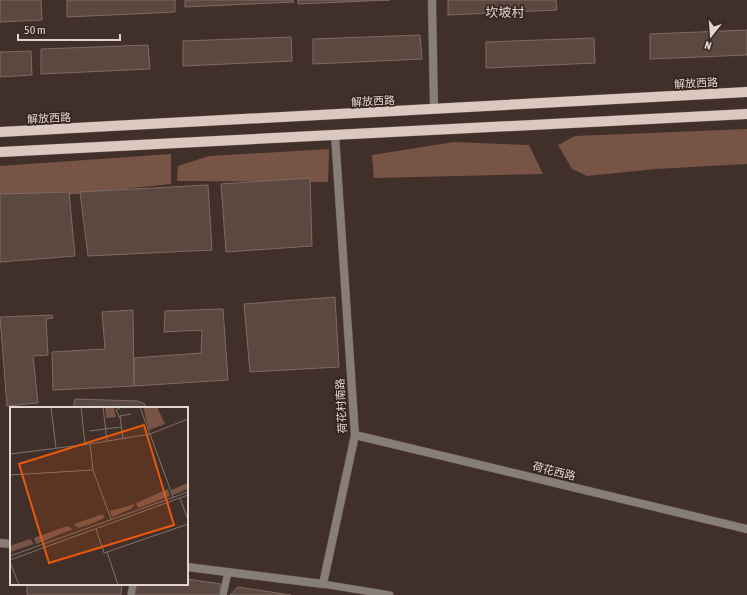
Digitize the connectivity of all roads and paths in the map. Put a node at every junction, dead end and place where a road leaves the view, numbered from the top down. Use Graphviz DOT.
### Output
graph roads {
  1 [pos="432,0"];
  2 [pos="747,92"];
  3 [pos="434,109"];
  4 [pos="747,114"];
  5 [pos="0,132"];
  6 [pos="335,135"];
  7 [pos="0,152"];
  8 [pos="355,435"];
  9 [pos="747,529"];
  10 [pos="0,543"];
  11 [pos="10,544"];
  12 [pos="188,567"];
  13 [pos="228,572"];
  14 [pos="323,584"];
  15 [pos="133,585"];
  16 [pos="351,592"];
  17 [pos="131,595"];
  18 [pos="223,595"];
  19 [pos="390,595"];
  1 -- 3 [label="street"];
  2 -- 3 [label="main road, 解放西路"];
  3 -- 5 [label="main road, 解放西路"];
  4 -- 6 [label="main road"];
  6 -- 7 [label="main road"];
  6 -- 8 [label="street, 荷花村南路"];
  8 -- 9 [label="street, 荷花西路"];
  8 -- 14 [label="street, 荷花村南路"];
  10 -- 11 [label="street"];
  12 -- 13 [label="street"];
  13 -- 14 [label="street"];
  13 -- 18 [label="lane"];
  14 -- 16 [label="lane"];
  15 -- 17 [label="lane"];
  16 -- 19 [label="lane"];
}
